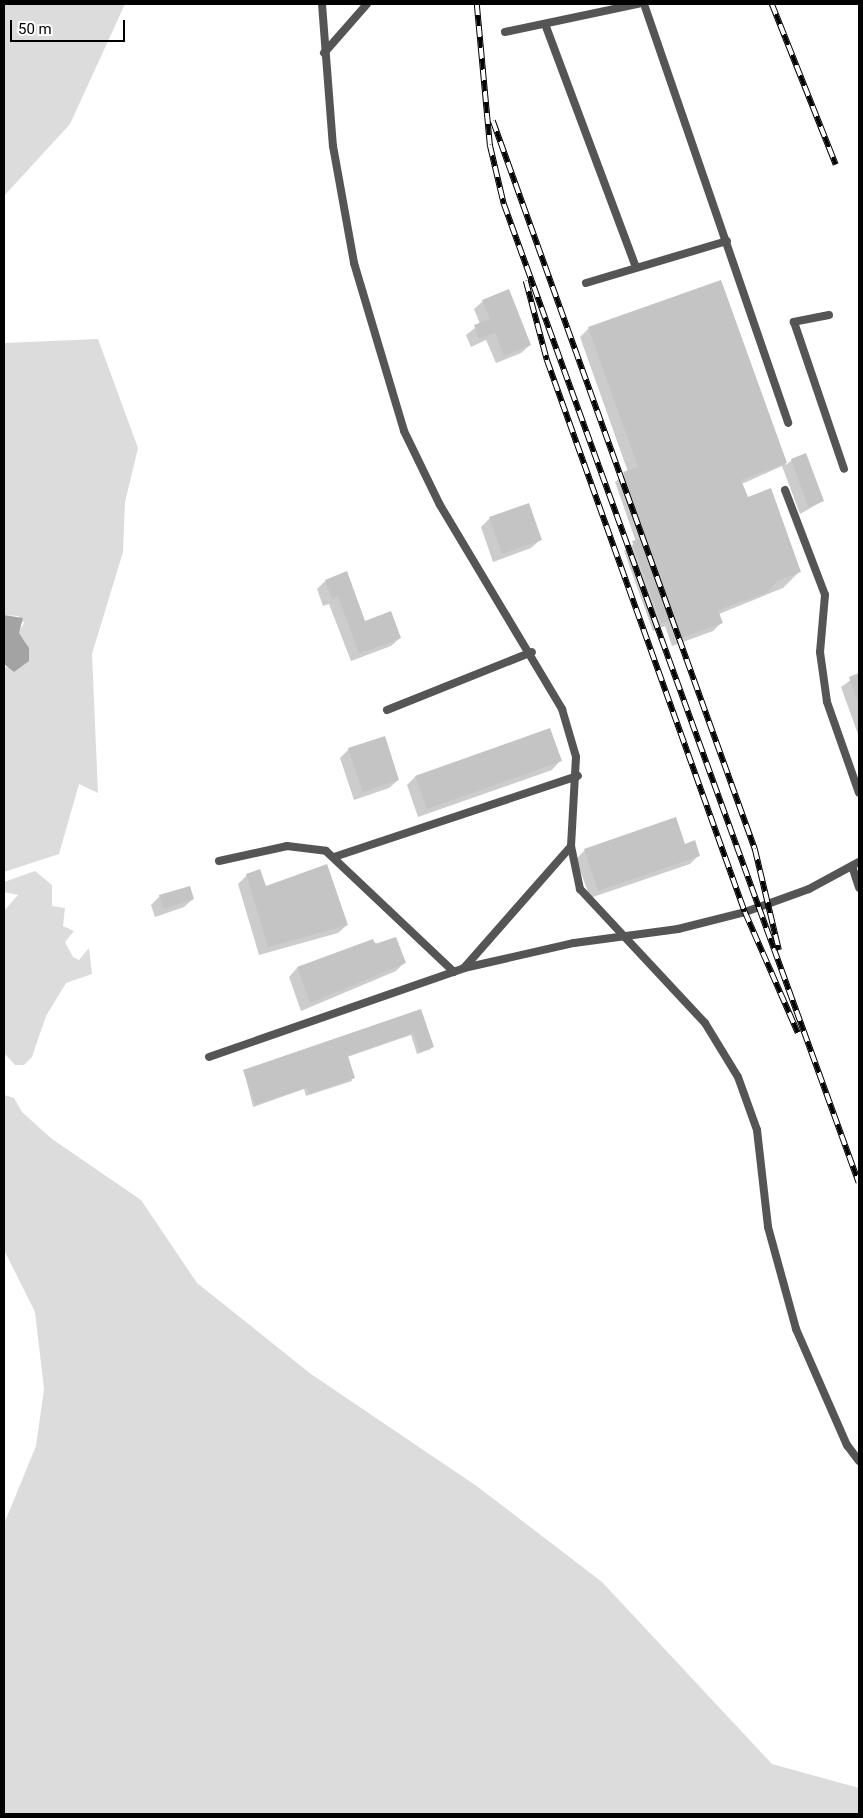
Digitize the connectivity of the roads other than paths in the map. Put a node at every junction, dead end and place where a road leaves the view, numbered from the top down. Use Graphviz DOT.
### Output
graph roads {
  1 [pos="322,4"];
  2 [pos="367,4"];
  3 [pos="638,4"];
  4 [pos="644,4"];
  5 [pos="545,24"];
  6 [pos="505,32"];
  7 [pos="324,53"];
  8 [pos="727,241"];
  9 [pos="636,268"];
  10 [pos="586,283"];
  11 [pos="829,315"];
  12 [pos="788,422"];
  13 [pos="844,469"];
  14 [pos="785,490"];
  15 [pos="532,652"];
  16 [pos="387,710"];
  17 [pos="578,776"];
  18 [pos="859,793"];
  19 [pos="571,846"];
  20 [pos="334,856"];
  21 [pos="219,862"];
  22 [pos="859,862"];
  23 [pos="852,866"];
  24 [pos="859,888"];
  25 [pos="620,937"];
  26 [pos="464,968"];
  27 [pos="454,972"];
  28 [pos="209,1057"];
  29 [pos="859,1461"];
  1 -- 7 [label="lane"];
  2 -- 7 [label="lane"];
  3 -- 5 [label="lane"];
  4 -- 8 [label="lane"];
  5 -- 6 [label="lane"];
  5 -- 9 [label="lane"];
  7 -- 15 [label="lane"];
  8 -- 9 [label="lane"];
  8 -- 12 [label="lane"];
  9 -- 10 [label="lane"];
  11 -- 13 [label="lane"];
  14 -- 18 [label="lane"];
  15 -- 16 [label="lane"];
  15 -- 17 [label="lane"];
  17 -- 19 [label="lane"];
  17 -- 20 [label="lane"];
  19 -- 25 [label="lane"];
  19 -- 26 [label="lane"];
  20 -- 21 [label="lane"];
  20 -- 27 [label="lane"];
  22 -- 23 [label="lane"];
  23 -- 24 [label="lane"];
  23 -- 25 [label="lane"];
  25 -- 26 [label="lane"];
  25 -- 29 [label="lane"];
  26 -- 27 [label="lane"];
  27 -- 28 [label="lane"];
}
